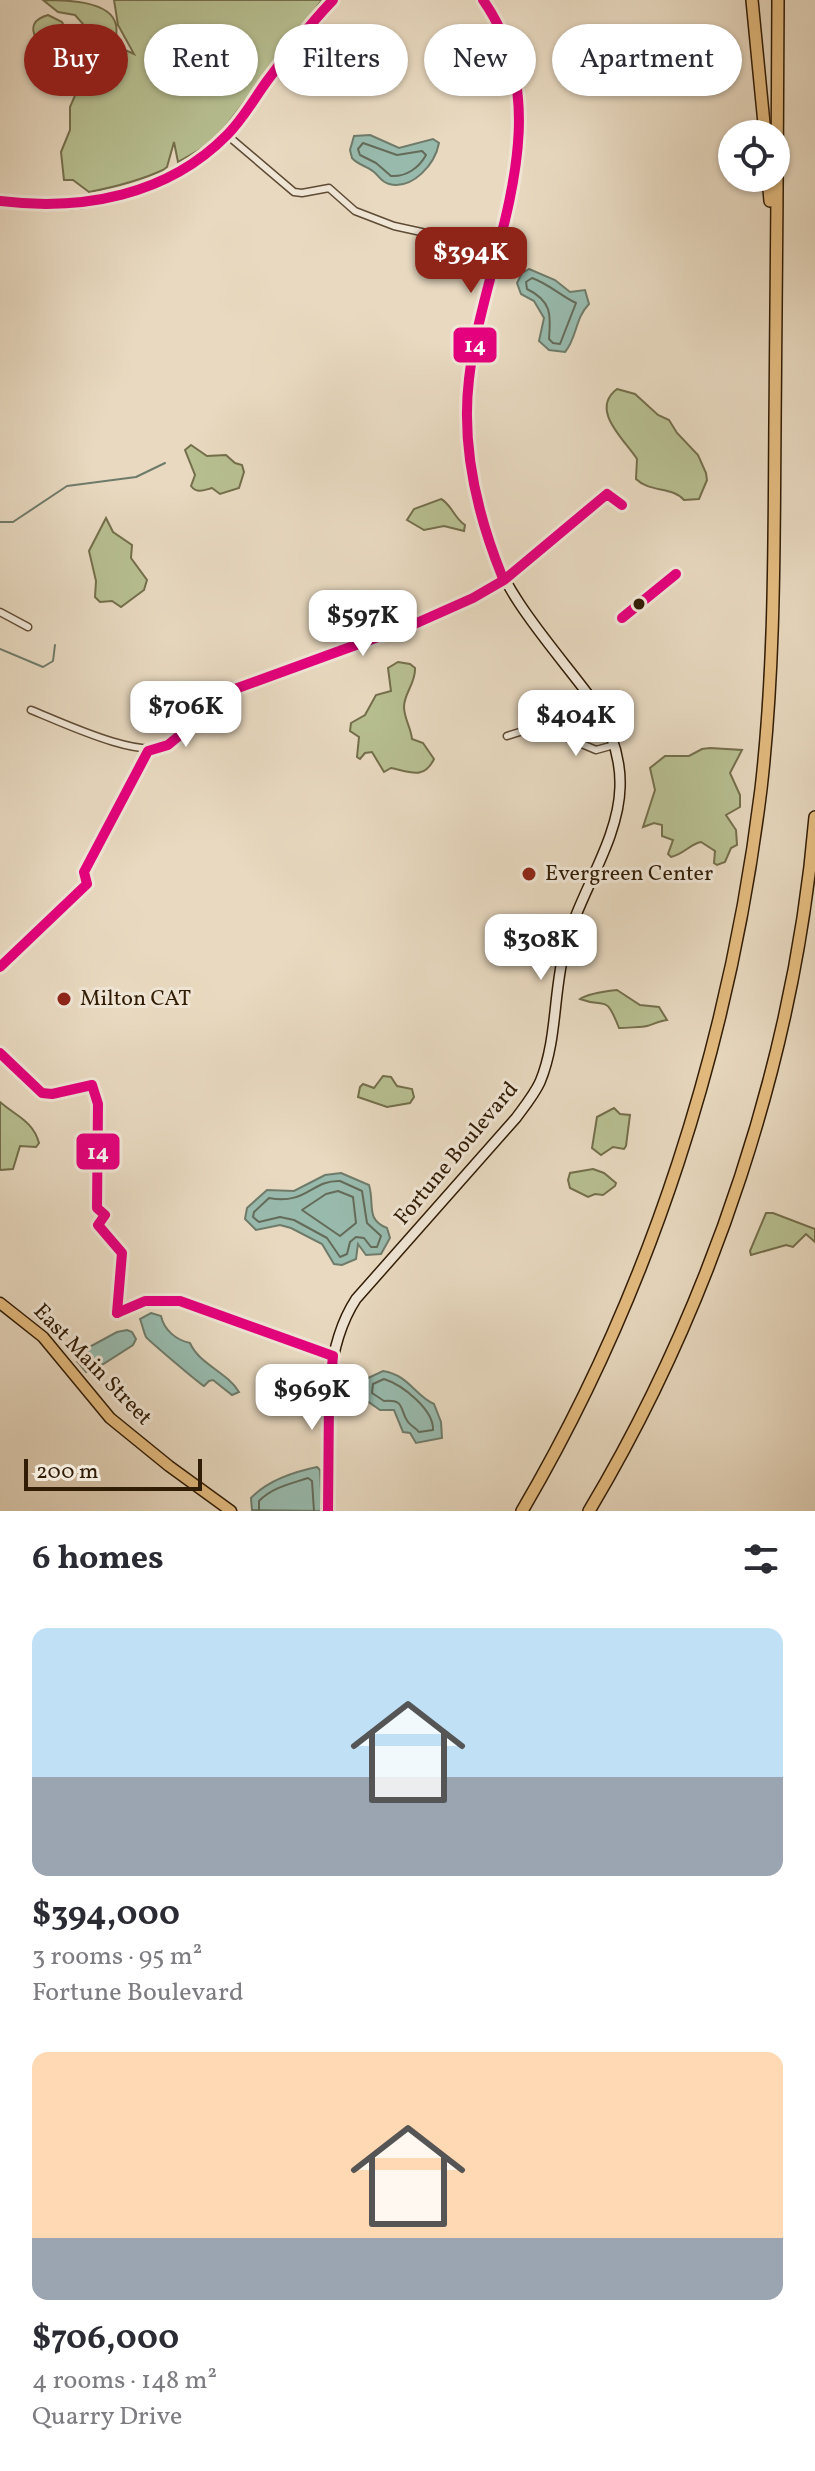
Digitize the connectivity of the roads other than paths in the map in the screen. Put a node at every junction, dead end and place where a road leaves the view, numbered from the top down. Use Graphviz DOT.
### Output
graph roads {
  1 [pos="333,0"];
  2 [pos="483,0"];
  3 [pos="752,0"];
  4 [pos="778,0"];
  5 [pos="764,120"];
  6 [pos="227,135"];
  7 [pos="769,192"];
  8 [pos="0,201"];
  9 [pos="496,262"];
  10 [pos="776,288"];
  11 [pos="504,580"];
  12 [pos="0,612"];
  13 [pos="28,627"];
  14 [pos="31,710"];
  15 [pos="531,718"];
  16 [pos="539,726"];
  17 [pos="507,736"];
  18 [pos="614,745"];
  19 [pos="815,817"];
  20 [pos="0,1303"];
  21 [pos="231,1511"];
  22 [pos="328,1511"];
  23 [pos="522,1511"];
  24 [pos="589,1511"];
  1 -- 6 [label="main road"];
  2 -- 9 [label="main road, Fortune Boulevard"];
  3 -- 5 [label="highway"];
  4 -- 10 [label="highway"];
  6 -- 8 [label="main road"];
  6 -- 9 [label="street"];
  7 -- 10 [label="highway"];
  9 -- 11 [label="main road, Fortune Boulevard"];
  10 -- 23 [label="highway"];
  11 -- 14 [label="street"];
  11 -- 18 [label="main road, Fortune Boulevard"];
  12 -- 13 [label="street"];
  15 -- 16 [label="street"];
  16 -- 17 [label="street"];
  16 -- 18 [label="street"];
  18 -- 22 [label="main road, Fortune Boulevard"];
  19 -- 24 [label="highway"];
  20 -- 21 [label="main road, East Main Street"];
}
